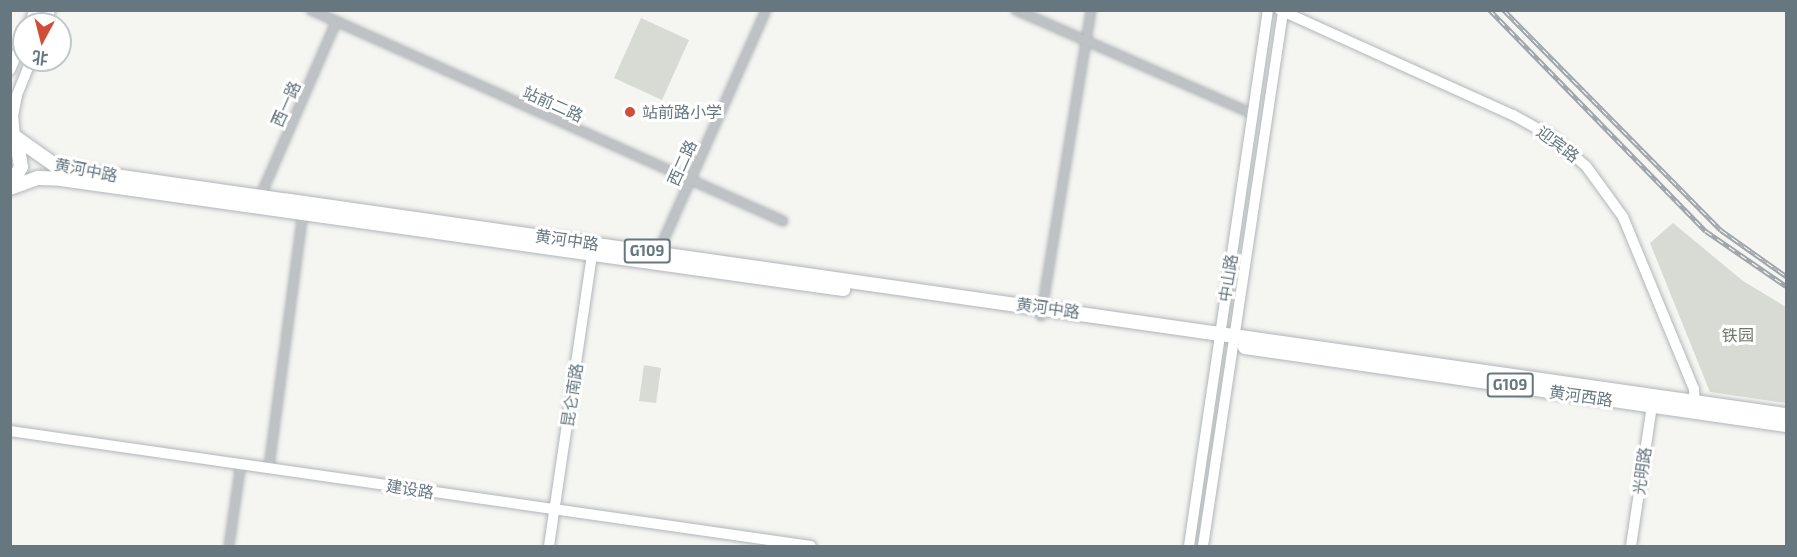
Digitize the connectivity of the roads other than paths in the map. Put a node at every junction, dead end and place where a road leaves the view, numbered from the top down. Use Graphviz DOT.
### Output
graph roads {
  1 [pos="311,10"];
  2 [pos="766,10"];
  3 [pos="1016,10"];
  4 [pos="1091,10"];
  5 [pos="1268,10"];
  6 [pos="1281,11"];
  7 [pos="336,22"];
  8 [pos="1086,42"];
  9 [pos="26,72"];
  10 [pos="1253,114"];
  11 [pos="13,134"];
  12 [pos="689,179"];
  13 [pos="10,187"];
  14 [pos="260,197"];
  15 [pos="303,213"];
  16 [pos="783,221"];
  17 [pos="593,249"];
  18 [pos="657,258"];
  19 [pos="1042,312"];
  20 [pos="1219,337"];
  21 [pos="1235,340"];
  22 [pos="1652,401"];
  23 [pos="1696,407"];
  24 [pos="1786,415"];
  25 [pos="1786,425"];
  26 [pos="10,431"];
  27 [pos="241,464"];
  28 [pos="268,467"];
  29 [pos="554,512"];
  30 [pos="229,546"];
  31 [pos="549,546"];
  32 [pos="811,546"];
  33 [pos="1190,546"];
  34 [pos="1203,546"];
  35 [pos="1631,546"];
  1 -- 7 [label="street, 站前二路"];
  2 -- 12 [label="street, 西二路"];
  3 -- 8 [label="street"];
  4 -- 8 [label="street"];
  5 -- 10 [label="main road, 中山路"];
  6 -- 21 [label="main road, 中山路"];
  6 -- 23 [label="main road, 迎宾路"];
  7 -- 12 [label="street, 站前二路"];
  7 -- 14 [label="street, 西一路"];
  8 -- 10 [label="street"];
  8 -- 19 [label="street"];
  9 -- 11 [label="main road"];
  10 -- 20 [label="main road, 中山路"];
  11 -- 13 [label="highway"];
  11 -- 14 [label="highway, 黄河中路 / G109"];
  12 -- 16 [label="street, 站前二路"];
  12 -- 18 [label="street, 西二路"];
  13 -- 15 [label="highway, 黄河中路 / G109"];
  14 -- 17 [label="highway, 黄河中路 / G109"];
  15 -- 17 [label="highway, 黄河中路 / G109"];
  15 -- 28 [label="street"];
  17 -- 18 [label="highway, 黄河中路 / G109"];
  17 -- 29 [label="main road, 昆仑南路"];
  18 -- 19 [label="highway, 黄河中路 / G109"];
  19 -- 20 [label="highway, 黄河中路 / G109"];
  20 -- 21 [label="highway, 黄河中路 / G109"];
  20 -- 33 [label="main road, 中山路"];
  21 -- 22 [label="highway, 黄河西路 / G109"];
  21 -- 34 [label="main road, 中山路"];
  22 -- 23 [label="highway, 黄河西路 / G109"];
  22 -- 35 [label="main road, 光明路"];
  23 -- 24 [label="highway, 黄河西路 / G109"];
  23 -- 25 [label="highway, 黄河西路 / G109"];
  26 -- 27 [label="main road, 建设路"];
  27 -- 28 [label="main road, 建设路"];
  27 -- 30 [label="street"];
  28 -- 29 [label="main road, 建设路"];
  29 -- 31 [label="main road, 昆仑南路"];
  29 -- 32 [label="main road, 建设路"];
}
